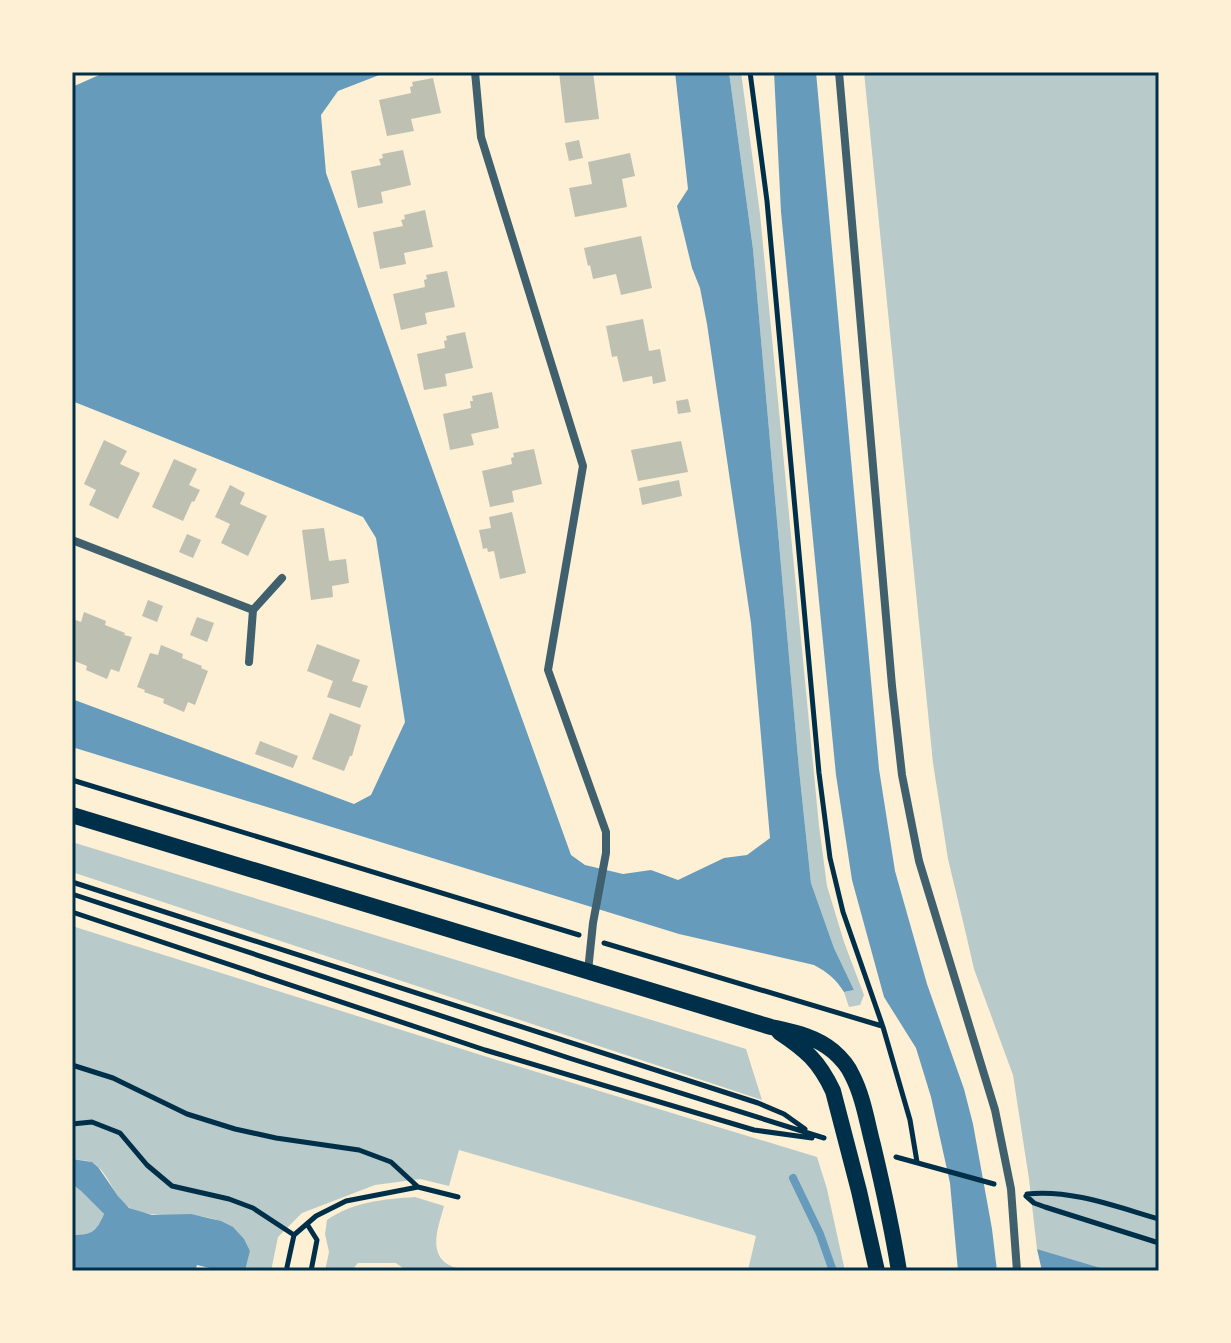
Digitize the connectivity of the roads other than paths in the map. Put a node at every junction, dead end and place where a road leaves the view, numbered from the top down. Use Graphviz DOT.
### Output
graph roads {
  1 [pos="475,72"];
  2 [pos="839,72"];
  3 [pos="72,540"];
  4 [pos="282,578"];
  5 [pos="253,610"];
  6 [pos="249,662"];
  7 [pos="72,815"];
  8 [pos="588,971"];
  9 [pos="771,1027"];
  10 [pos="877,1271"];
  11 [pos="899,1271"];
  12 [pos="1017,1271"];
  1 -- 8 [label="street"];
  2 -- 12 [label="street"];
  3 -- 5 [label="street"];
  4 -- 5 [label="street"];
  5 -- 6 [label="street"];
  7 -- 8 [label="main road"];
  8 -- 9 [label="main road"];
  9 -- 10 [label="main road"];
  9 -- 11 [label="main road"];
}
